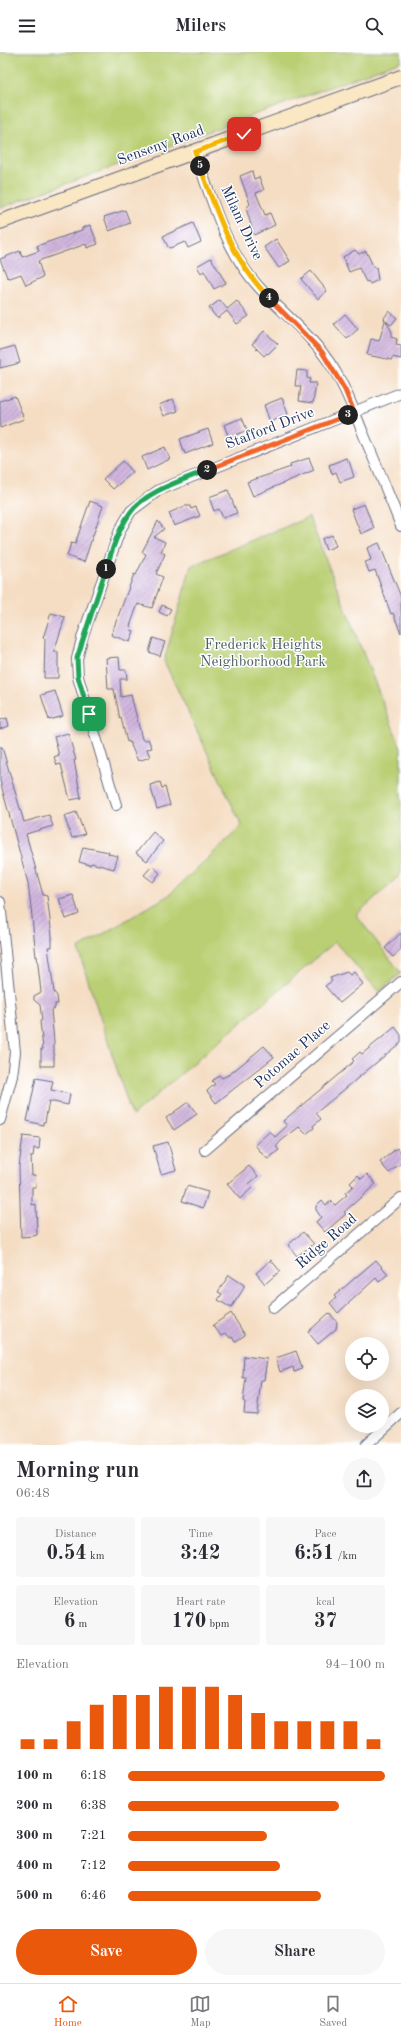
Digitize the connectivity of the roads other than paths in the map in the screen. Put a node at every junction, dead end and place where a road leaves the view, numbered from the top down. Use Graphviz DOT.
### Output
graph roads {
  1 [pos="401,76"];
  2 [pos="195,152"];
  3 [pos="0,222"];
  4 [pos="401,393"];
  5 [pos="354,412"];
  6 [pos="401,526"];
  7 [pos="116,805"];
  8 [pos="0,902"];
  9 [pos="401,982"];
  10 [pos="0,1120"];
  11 [pos="205,1150"];
  12 [pos="401,1198"];
  13 [pos="273,1308"];
  14 [pos="401,1413"];
  15 [pos="366,1445"];
  1 -- 2 [label="main road, Senseny Road"];
  2 -- 3 [label="main road, Senseny Road"];
  2 -- 5 [label="street, Milam Drive"];
  4 -- 5 [label="street, Stafford Drive"];
  5 -- 6 [label="street, Milam Drive"];
  5 -- 7 [label="street, Stafford Drive"];
  8 -- 10 [label="street"];
  9 -- 11 [label="street, Potomac Place"];
  12 -- 13 [label="street, Ridge Road"];
  14 -- 15 [label="street"];
}
